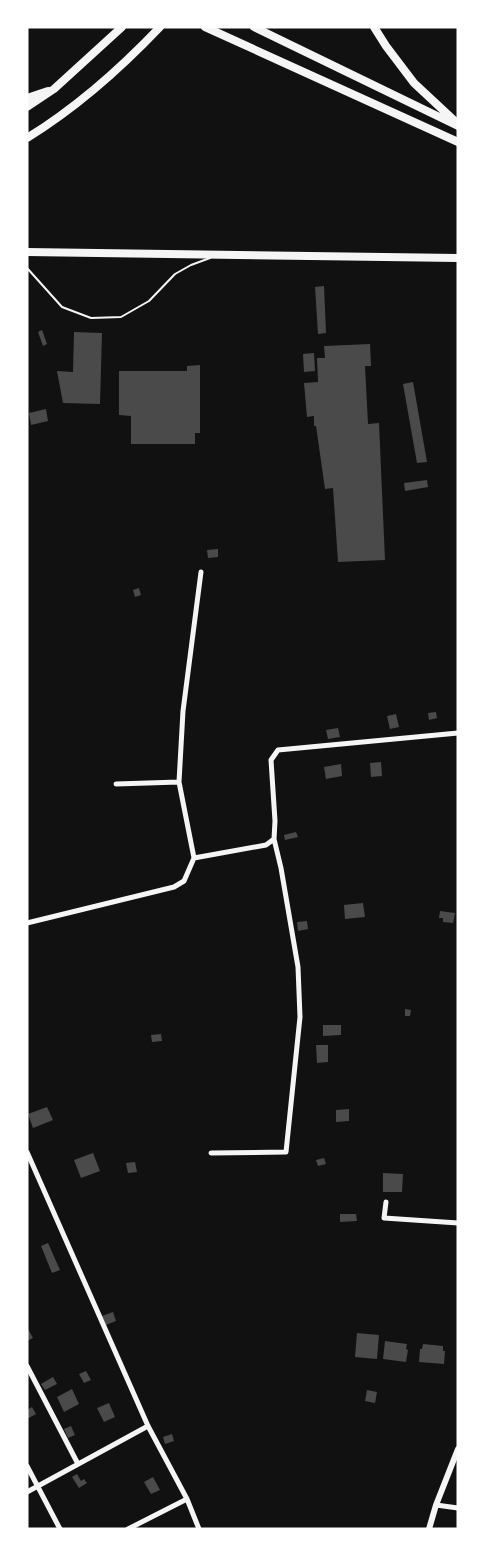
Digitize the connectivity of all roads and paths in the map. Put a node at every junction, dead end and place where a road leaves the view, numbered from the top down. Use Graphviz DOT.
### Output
graph roads {
  1 [pos="122,27"];
  2 [pos="160,27"];
  3 [pos="205,27"];
  4 [pos="254,27"];
  5 [pos="374,27"];
  6 [pos="54,89"];
  7 [pos="27,98"];
  8 [pos="27,107"];
  9 [pos="458,126"];
  10 [pos="27,138"];
  11 [pos="458,142"];
  12 [pos="27,252"];
  13 [pos="220,255"];
  14 [pos="458,258"];
  15 [pos="27,268"];
  16 [pos="201,572"];
  17 [pos="458,733"];
  18 [pos="179,782"];
  19 [pos="116,784"];
  20 [pos="274,839"];
  21 [pos="194,858"];
  22 [pos="27,923"];
  23 [pos="27,1152"];
  24 [pos="211,1153"];
  25 [pos="34,1168"];
  26 [pos="27,1172"];
  27 [pos="386,1202"];
  28 [pos="458,1223"];
  29 [pos="27,1366"];
  30 [pos="148,1426"];
  31 [pos="458,1449"];
  32 [pos="78,1464"];
  33 [pos="27,1466"];
  34 [pos="37,1485"];
  35 [pos="27,1492"];
  36 [pos="187,1499"];
  37 [pos="436,1505"];
  38 [pos="458,1508"];
  39 [pos="60,1529"];
  40 [pos="128,1529"];
  41 [pos="198,1529"];
  42 [pos="429,1529"];
  1 -- 6 [label="main road"];
  2 -- 10 [label="main road"];
  3 -- 11 [label="main road"];
  4 -- 9 [label="main road"];
  5 -- 9 [label="main road"];
  6 -- 7 [label="main road"];
  6 -- 8 [label="main road"];
  12 -- 13 [label="main road"];
  13 -- 14 [label="main road"];
  13 -- 15 [label="lane"];
  16 -- 18 [label="street"];
  17 -- 20 [label="street"];
  18 -- 19 [label="street"];
  18 -- 21 [label="street"];
  20 -- 21 [label="street"];
  20 -- 24 [label="street"];
  21 -- 22 [label="street"];
  23 -- 25 [label="street"];
  25 -- 26 [label="street"];
  25 -- 30 [label="street"];
  27 -- 28 [label="street"];
  29 -- 32 [label="street"];
  30 -- 32 [label="street"];
  30 -- 36 [label="street"];
  31 -- 37 [label="street"];
  32 -- 34 [label="street"];
  33 -- 34 [label="street"];
  34 -- 35 [label="street"];
  34 -- 39 [label="street"];
  36 -- 40 [label="street"];
  36 -- 41 [label="street"];
  37 -- 38 [label="street"];
  37 -- 42 [label="street"];
}
